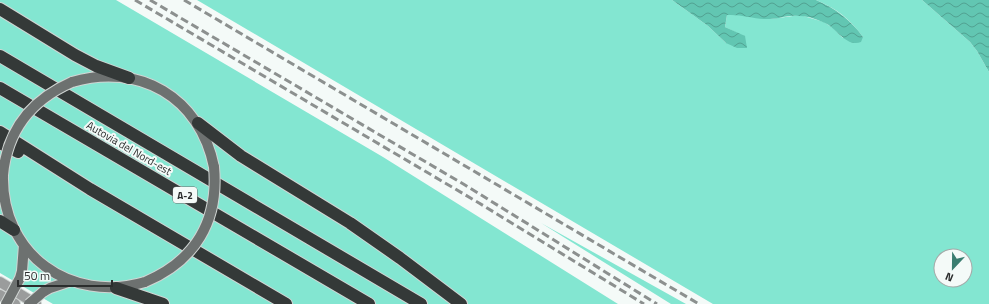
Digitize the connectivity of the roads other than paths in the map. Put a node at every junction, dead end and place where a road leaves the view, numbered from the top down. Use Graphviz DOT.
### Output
graph roads {
  1 [pos="0,9"];
  2 [pos="0,56"];
  3 [pos="129,78"];
  4 [pos="0,88"];
  5 [pos="198,123"];
  6 [pos="0,132"];
  7 [pos="0,143"];
  8 [pos="90,189"];
  9 [pos="0,221"];
  10 [pos="14,230"];
  11 [pos="24,245"];
  12 [pos="71,281"];
  13 [pos="0,282"];
  14 [pos="116,288"];
  15 [pos="0,295"];
  16 [pos="6,304"];
  17 [pos="15,304"];
  18 [pos="29,304"];
  19 [pos="36,304"];
  20 [pos="162,304"];
  21 [pos="286,304"];
  22 [pos="369,304"];
  23 [pos="421,304"];
  24 [pos="461,304"];
  1 -- 3 [label="highway"];
  2 -- 23 [label="highway"];
  3 -- 5 [label="main road"];
  3 -- 10 [label="main road, bridge"];
  4 -- 22 [label="highway, Autovia del Nord-est / A-2"];
  5 -- 14 [label="main road, bridge"];
  5 -- 24 [label="highway"];
  6 -- 8 [label="highway"];
  7 -- 8 [label="highway"];
  8 -- 21 [label="highway"];
  9 -- 10 [label="highway"];
  10 -- 11 [label="main road"];
  11 -- 12 [label="main road"];
  11 -- 16 [label="main road, bridge"];
  12 -- 14 [label="main road"];
  12 -- 18 [label="main road, bridge"];
  13 -- 19 [label="street"];
  14 -- 20 [label="highway"];
  15 -- 17 [label="street"];
}
